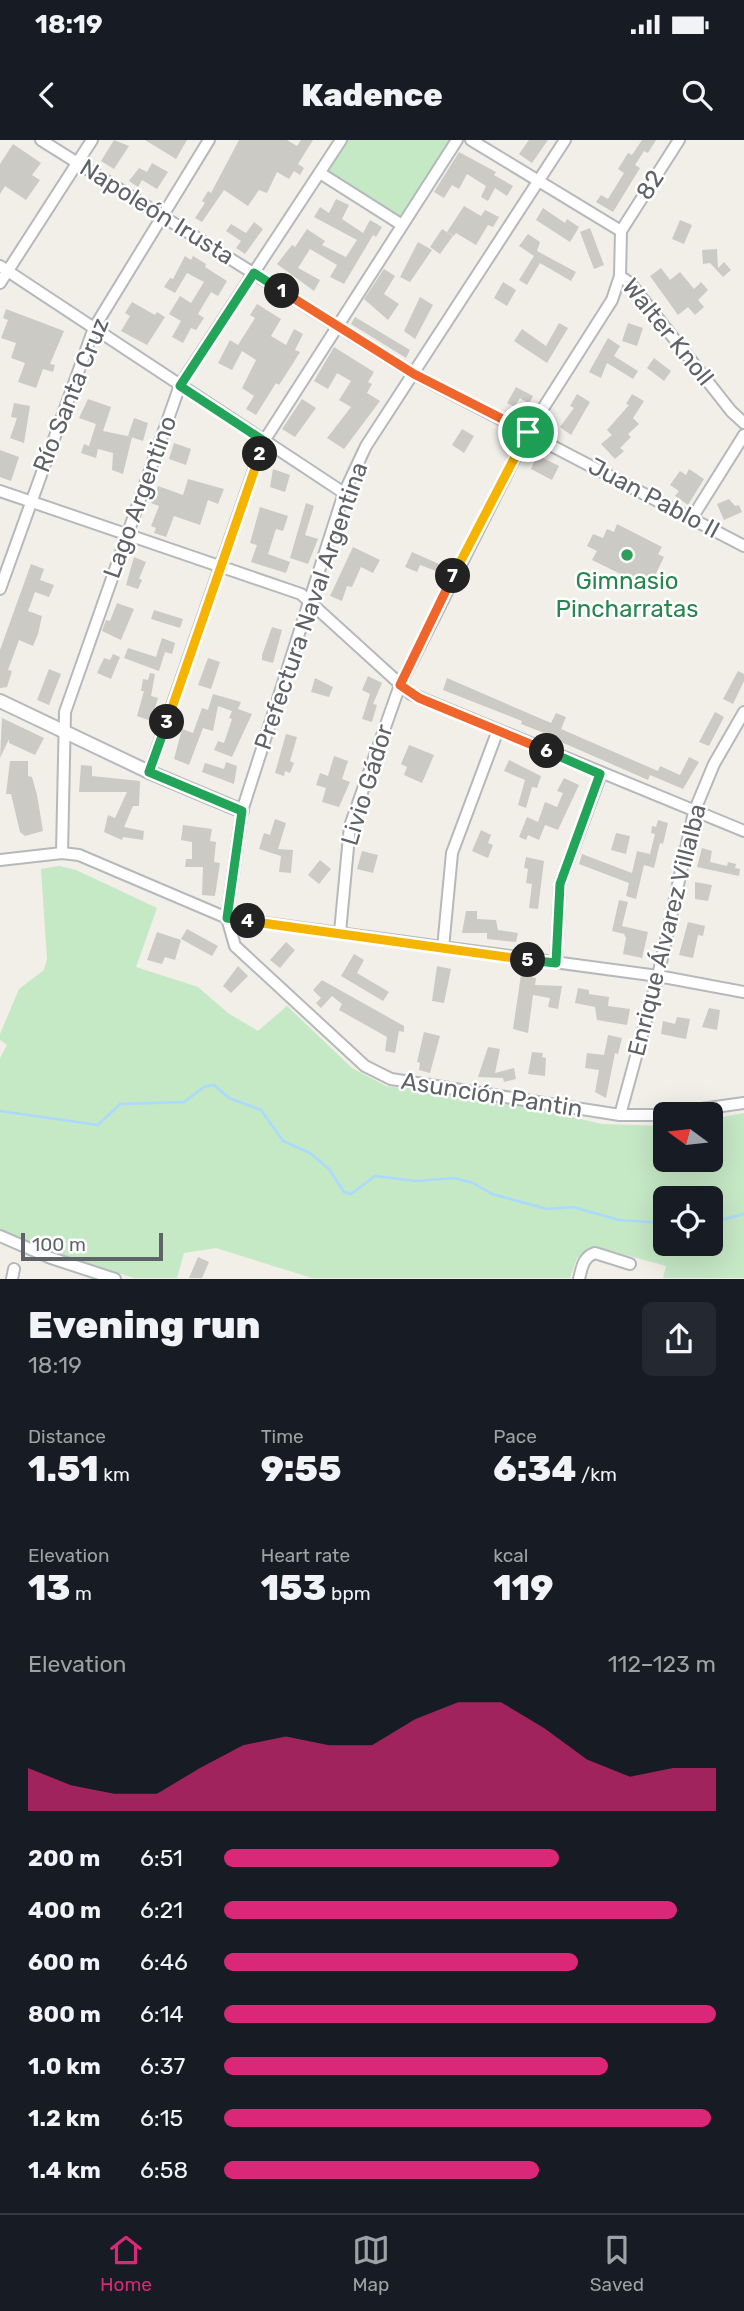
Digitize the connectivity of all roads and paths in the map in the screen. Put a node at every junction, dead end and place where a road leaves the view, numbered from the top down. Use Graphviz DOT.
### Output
graph roads {
  1 [pos="41,140"];
  2 [pos="92,140"];
  3 [pos="209,140"];
  4 [pos="341,140"];
  5 [pos="457,140"];
  6 [pos="471,140"];
  7 [pos="565,140"];
  8 [pos="679,140"];
  9 [pos="77,163"];
  10 [pos="320,173"];
  11 [pos="539,181"];
  12 [pos="160,215"];
  13 [pos="402,225"];
  14 [pos="621,231"];
  15 [pos="4,269"];
  16 [pos="254,273"];
  17 [pos="620,275"];
  18 [pos="0,283"];
  19 [pos="336,325"];
  20 [pos="94,328"];
  21 [pos="414,374"];
  22 [pos="180,386"];
  23 [pos="744,423"];
  24 [pos="528,432"];
  25 [pos="744,435"];
  26 [pos="264,441"];
  27 [pos="0,491"];
  28 [pos="344,493"];
  29 [pos="30,500"];
  30 [pos="692,518"];
  31 [pos="126,533"];
  32 [pos="744,545"];
  33 [pos="220,567"];
  34 [pos="0,589"];
  35 [pos="310,600"];
  36 [pos="400,685"];
  37 [pos="0,701"];
  38 [pos="744,712"];
  39 [pos="498,730"];
  40 [pos="63,731"];
  41 [pos="149,772"];
  42 [pos="600,774"];
  43 [pos="242,811"];
  44 [pos="694,812"];
  45 [pos="744,831"];
  46 [pos="62,853"];
  47 [pos="0,860"];
  48 [pos="227,918"];
  49 [pos="340,932"];
  50 [pos="443,948"];
  51 [pos="556,963"];
  52 [pos="658,976"];
  53 [pos="744,992"];
  54 [pos="744,1103"];
  55 [pos="620,1115"];
  56 [pos="0,1237"];
  57 [pos="630,1264"];
  58 [pos="115,1279"];
  59 [pos="579,1279"];
  1 -- 9 [label="street, Napoleón Irusta"];
  2 -- 9 [label="street"];
  3 -- 12 [label="street, Río Santa Cruz"];
  4 -- 10 [label="street, Lago Argentino"];
  5 -- 13 [label="street"];
  6 -- 11 [label="street"];
  7 -- 11 [label="street, Prefectura Naval Argentina"];
  8 -- 14 [label="street, 82"];
  9 -- 12 [label="street, Napoleón Irusta"];
  9 -- 15 [label="street"];
  10 -- 13 [label="street"];
  10 -- 16 [label="street, Lago Argentino"];
  11 -- 14 [label="street"];
  11 -- 21 [label="street, Prefectura Naval Argentina"];
  12 -- 16 [label="street, Napoleón Irusta"];
  12 -- 20 [label="street, Río Santa Cruz"];
  13 -- 19 [label="street"];
  14 -- 17 [label="street, Walter Knoll"];
  15 -- 18 [label="street"];
  15 -- 20 [label="street"];
  16 -- 19 [label="street, Napoleón Irusta"];
  16 -- 22 [label="street, Lago Argentino"];
  17 -- 23 [label="street, Walter Knoll"];
  17 -- 24 [label="street, Livio Gádor"];
  19 -- 21 [label="street, Napoleón Irusta"];
  19 -- 26 [label="street"];
  20 -- 22 [label="street"];
  20 -- 29 [label="street, Río Santa Cruz"];
  21 -- 24 [label="street, Juan Pablo II"];
  21 -- 28 [label="street, Prefectura Naval Argentina"];
  22 -- 26 [label="street"];
  22 -- 31 [label="street, Lago Argentino"];
  24 -- 30 [label="street, Juan Pablo II"];
  24 -- 36 [label="street, Livio Gádor"];
  25 -- 30 [label="street"];
  26 -- 28 [label="street"];
  26 -- 33 [label="street"];
  27 -- 29 [label="street"];
  28 -- 35 [label="street, Prefectura Naval Argentina"];
  29 -- 31 [label="street"];
  29 -- 34 [label="street, Río Santa Cruz"];
  30 -- 32 [label="street, Juan Pablo II"];
  31 -- 33 [label="street"];
  31 -- 40 [label="street, Lago Argentino"];
  33 -- 35 [label="street"];
  33 -- 41 [label="street"];
  35 -- 36 [label="street"];
  35 -- 43 [label="street, Prefectura Naval Argentina"];
  36 -- 39 [label="street"];
  36 -- 49 [label="street, Livio Gádor"];
  37 -- 40 [label="street"];
  38 -- 44 [label="street, Enrique Álvarez Villalba"];
  39 -- 42 [label="street"];
  39 -- 50 [label="street"];
  40 -- 41 [label="street"];
  40 -- 46 [label="street, Lago Argentino"];
  41 -- 43 [label="street"];
  42 -- 44 [label="street"];
  42 -- 51 [label="street"];
  43 -- 48 [label="street, Prefectura Naval Argentina"];
  44 -- 45 [label="street"];
  44 -- 52 [label="street, Enrique Álvarez Villalba"];
  46 -- 47 [label="street"];
  46 -- 48 [label="street"];
  48 -- 49 [label="street"];
  48 -- 55 [label="street, Asunción Pantin"];
  49 -- 50 [label="street"];
  50 -- 51 [label="street"];
  51 -- 52 [label="street"];
  52 -- 53 [label="street"];
  52 -- 55 [label="street, Enrique Álvarez Villalba"];
  54 -- 55 [label="street, Asunción Pantin"];
  56 -- 58 [label="street"];
  57 -- 59 [label="street"];
}
